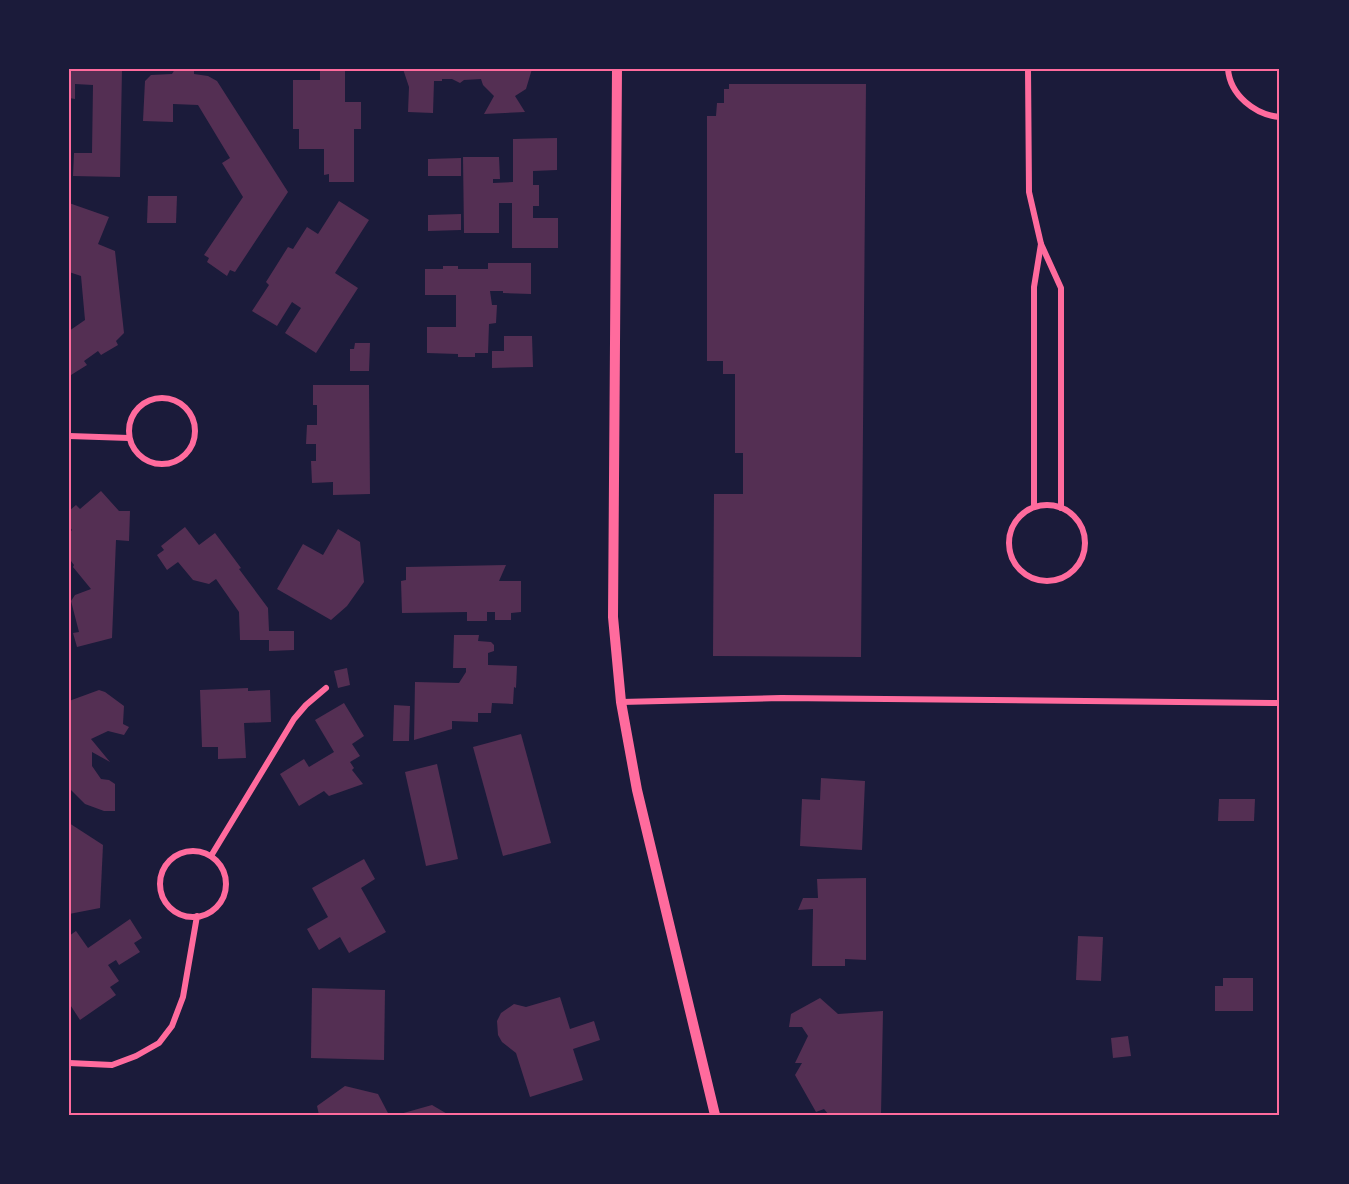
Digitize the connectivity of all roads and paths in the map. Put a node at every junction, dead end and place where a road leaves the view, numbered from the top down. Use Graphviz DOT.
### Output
graph roads {
  1 [pos="617,69"];
  2 [pos="1028,69"];
  3 [pos="1228,69"];
  4 [pos="1280,117"];
  5 [pos="1041,244"];
  6 [pos="69,436"];
  7 [pos="129,438"];
  8 [pos="1034,507"];
  9 [pos="1061,507"];
  10 [pos="326,688"];
  11 [pos="621,702"];
  12 [pos="1280,703"];
  13 [pos="211,856"];
  14 [pos="197,916"];
  15 [pos="69,1063"];
  16 [pos="715,1115"];
  1 -- 11 [label="street"];
  2 -- 5 [label="street"];
  3 -- 4 [label="street"];
  5 -- 8 [label="street"];
  5 -- 9 [label="street"];
  6 -- 7 [label="street"];
  7 -- 7 [label="street"];
  8 -- 9 [label="street"];
  8 -- 9 [label="street"];
  10 -- 13 [label="street"];
  11 -- 12 [label="street"];
  11 -- 16 [label="street"];
  13 -- 14 [label="street"];
  13 -- 14 [label="street"];
  14 -- 15 [label="street"];
}
